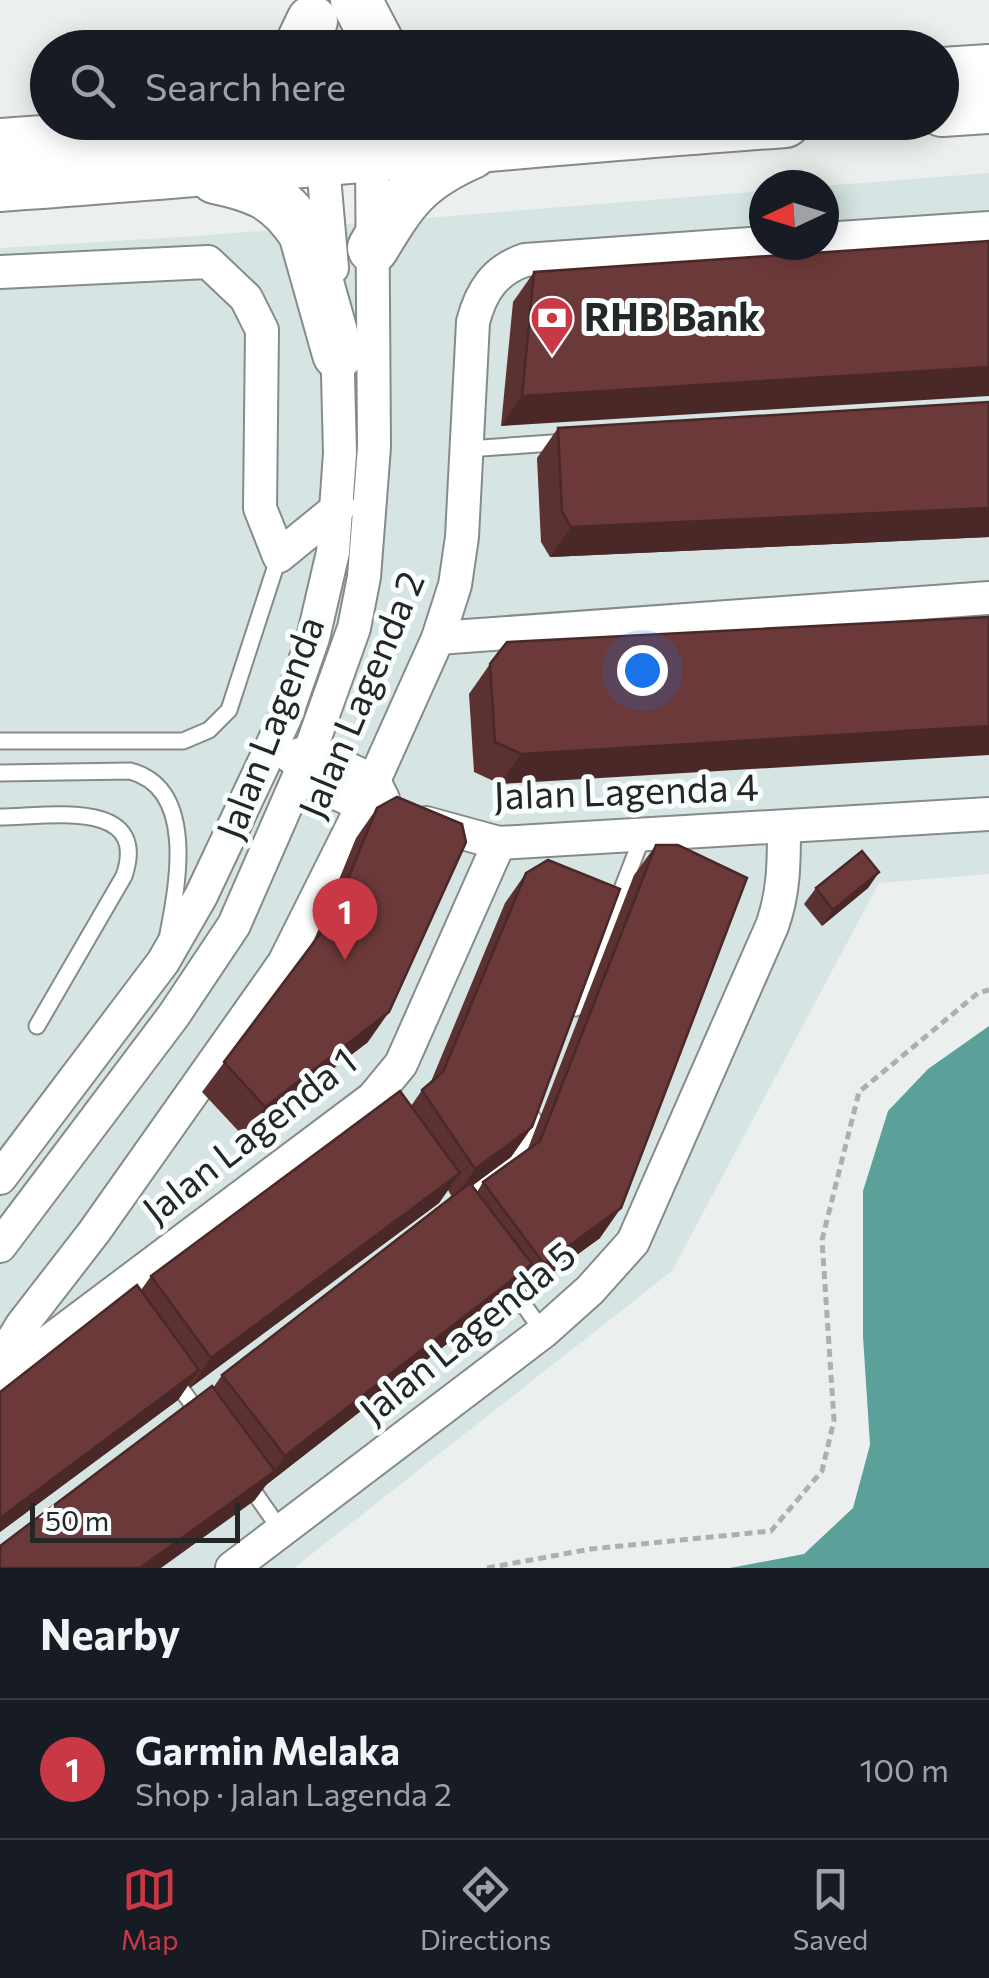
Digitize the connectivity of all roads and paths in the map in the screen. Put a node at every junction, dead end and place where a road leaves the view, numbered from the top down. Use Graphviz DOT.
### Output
graph roads {
  1 [pos="989,70"];
  2 [pos="959,72"];
  3 [pos="989,108"];
  4 [pos="959,111"];
  5 [pos="240,140"];
  6 [pos="317,140"];
  7 [pos="370,140"];
  8 [pos="548,140"];
  9 [pos="195,143"];
  10 [pos="0,144"];
  11 [pos="495,144"];
  12 [pos="0,186"];
  13 [pos="989,228"];
  14 [pos="839,238"];
  15 [pos="749,245"];
  16 [pos="372,248"];
  17 [pos="0,272"];
  18 [pos="338,354"];
  19 [pos="584,441"];
  20 [pos="468,449"];
  21 [pos="338,506"];
  22 [pos="279,556"];
  23 [pos="989,598"];
  24 [pos="438,638"];
  25 [pos="285,718"];
  26 [pos="0,741"];
  27 [pos="300,761"];
  28 [pos="0,773"];
  29 [pos="258,778"];
  30 [pos="373,795"];
  31 [pos="989,814"];
  32 [pos="0,817"];
  33 [pos="784,826"];
  34 [pos="643,834"];
  35 [pos="499,843"];
  36 [pos="163,962"];
  37 [pos="989,990"];
  38 [pos="572,1017"];
  39 [pos="37,1026"];
  40 [pos="536,1108"];
  41 [pos="0,1178"];
  42 [pos="442,1190"];
  43 [pos="453,1206"];
  44 [pos="438,1217"];
  45 [pos="464,1221"];
  46 [pos="94,1232"];
  47 [pos="0,1246"];
  48 [pos="487,1253"];
  49 [pos="119,1301"];
  50 [pos="543,1332"];
  51 [pos="158,1356"];
  52 [pos="4,1375"];
  53 [pos="207,1392"];
  54 [pos="192,1404"];
  55 [pos="176,1416"];
  56 [pos="214,1436"];
  57 [pos="237,1468"];
  58 [pos="282,1532"];
  59 [pos="232,1568"];
  60 [pos="487,1568"];
  1 -- 2 [label="main road"];
  3 -- 4 [label="main road"];
  5 -- 9 [label="main road"];
  6 -- 18 [label="street, Jalan Lagenda"];
  7 -- 11 [label="main road"];
  7 -- 16 [label="street, Jalan Lagenda"];
  8 -- 11 [label="main road"];
  9 -- 10 [label="main road"];
  9 -- 12 [label="main road"];
  9 -- 18 [label="main road"];
  11 -- 16 [label="main road"];
  13 -- 14 [label="street"];
  15 -- 20 [label="street, Jalan Lagenda 2"];
  16 -- 27 [label="street, Jalan Lagenda"];
  17 -- 22 [label="street"];
  18 -- 21 [label="street, Jalan Lagenda"];
  19 -- 20 [label="lane"];
  20 -- 24 [label="street, Jalan Lagenda 2"];
  21 -- 22 [label="street"];
  21 -- 25 [label="street, Jalan Lagenda"];
  22 -- 26 [label="lane"];
  23 -- 24 [label="street"];
  24 -- 30 [label="street, Jalan Lagenda 2"];
  25 -- 27 [label="street"];
  25 -- 29 [label="street, Jalan Lagenda"];
  27 -- 29 [label="street"];
  27 -- 30 [label="street, Jalan Lagenda 4"];
  27 -- 47 [label="street, Jalan Lagenda"];
  28 -- 36 [label="lane"];
  29 -- 36 [label="street, Jalan Lagenda"];
  30 -- 35 [label="street, Jalan Lagenda 4"];
  30 -- 46 [label="street, Jalan Lagenda 2"];
  31 -- 33 [label="street, Jalan Lagenda 4"];
  32 -- 39 [label="lane"];
  33 -- 34 [label="street, Jalan Lagenda 4"];
  33 -- 50 [label="street, Jalan Lagenda 5"];
  34 -- 35 [label="street, Jalan Lagenda 4"];
  34 -- 38 [label="lane"];
  35 -- 49 [label="street, Jalan Lagenda 1"];
  36 -- 41 [label="street, Jalan Lagenda"];
  37 -- 60 [label="path"];
  40 -- 43 [label="lane"];
  42 -- 43 [label="lane"];
  43 -- 44 [label="lane"];
  43 -- 45 [label="lane"];
  46 -- 49 [label="street"];
  46 -- 52 [label="street, Jalan Lagenda 2"];
  48 -- 50 [label="lane"];
  49 -- 52 [label="street, Jalan Lagenda 1"];
  50 -- 58 [label="street, Jalan Lagenda 5"];
  51 -- 54 [label="lane"];
  53 -- 54 [label="lane"];
  54 -- 55 [label="lane"];
  54 -- 56 [label="lane"];
  57 -- 58 [label="lane"];
  58 -- 59 [label="street, Jalan Lagenda 5"];
}
